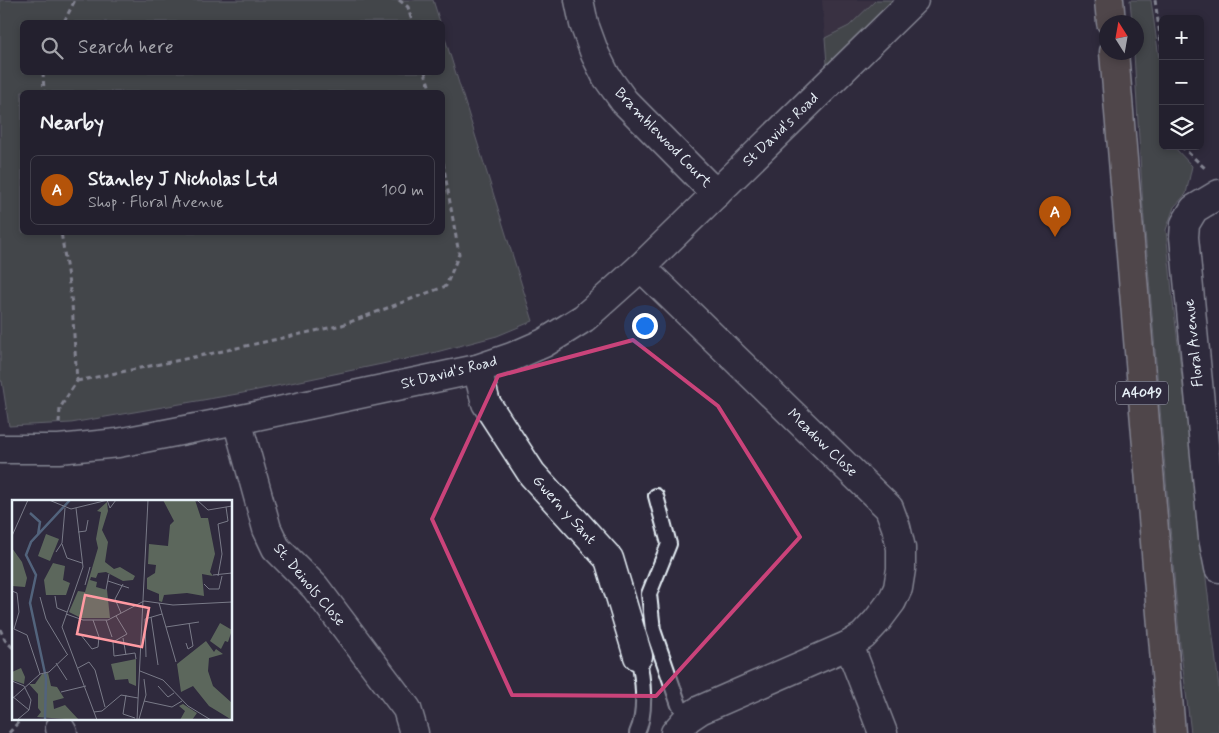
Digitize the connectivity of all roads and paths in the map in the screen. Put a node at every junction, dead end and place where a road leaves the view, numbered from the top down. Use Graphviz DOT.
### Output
graph roads {
  1 [pos="74,0"];
  2 [pos="399,0"];
  3 [pos="579,0"];
  4 [pos="914,0"];
  5 [pos="1109,0"];
  6 [pos="1155,0"];
  7 [pos="1110,15"];
  8 [pos="65,20"];
  9 [pos="411,20"];
  10 [pos="1159,28"];
  11 [pos="1115,60"];
  12 [pos="43,75"];
  13 [pos="426,75"];
  14 [pos="44,90"];
  15 [pos="430,90"];
  16 [pos="1185,150"];
  17 [pos="445,175"];
  18 [pos="1216,185"];
  19 [pos="717,193"];
  20 [pos="61,235"];
  21 [pos="641,267"];
  22 [pos="477,369"];
  23 [pos="77,381"];
  24 [pos="237,420"];
  25 [pos="59,424"];
  26 [pos="0,449"];
  27 [pos="656,496"];
  28 [pos="1219,568"];
  29 [pos="0,629"];
  30 [pos="849,645"];
  31 [pos="12,647"];
  32 [pos="638,656"];
  33 [pos="20,720"];
  34 [pos="681,726"];
  35 [pos="9,733"];
  36 [pos="414,733"];
  37 [pos="637,733"];
  38 [pos="883,733"];
  39 [pos="1171,733"];
  1 -- 8 [label="path"];
  2 -- 9 [label="path"];
  3 -- 19 [label="street, Bramblewood Court"];
  4 -- 19 [label="street, St David's Road"];
  5 -- 7 [label="main road"];
  6 -- 10 [label="path"];
  11 -- 39 [label="main road, A4049"];
  12 -- 14 [label="path"];
  13 -- 15 [label="path"];
  16 -- 18 [label="path"];
  17 -- 23 [label="path"];
  18 -- 28 [label="street, Floral Avenue"];
  19 -- 21 [label="street, St David's Road"];
  20 -- 23 [label="path"];
  21 -- 22 [label="street, St David's Road"];
  21 -- 30 [label="street, Meadow Close"];
  22 -- 24 [label="street, St David's Road"];
  22 -- 32 [label="street, Gwern y Sant"];
  23 -- 25 [label="path"];
  24 -- 26 [label="street, St David's Road"];
  24 -- 36 [label="street, St. Deinols Close"];
  27 -- 34 [label="lane"];
  29 -- 31 [label="path"];
  30 -- 34 [label="street, Meadow Close"];
  30 -- 38 [label="street"];
  32 -- 37 [label="lane"];
  33 -- 35 [label="path"];
}
